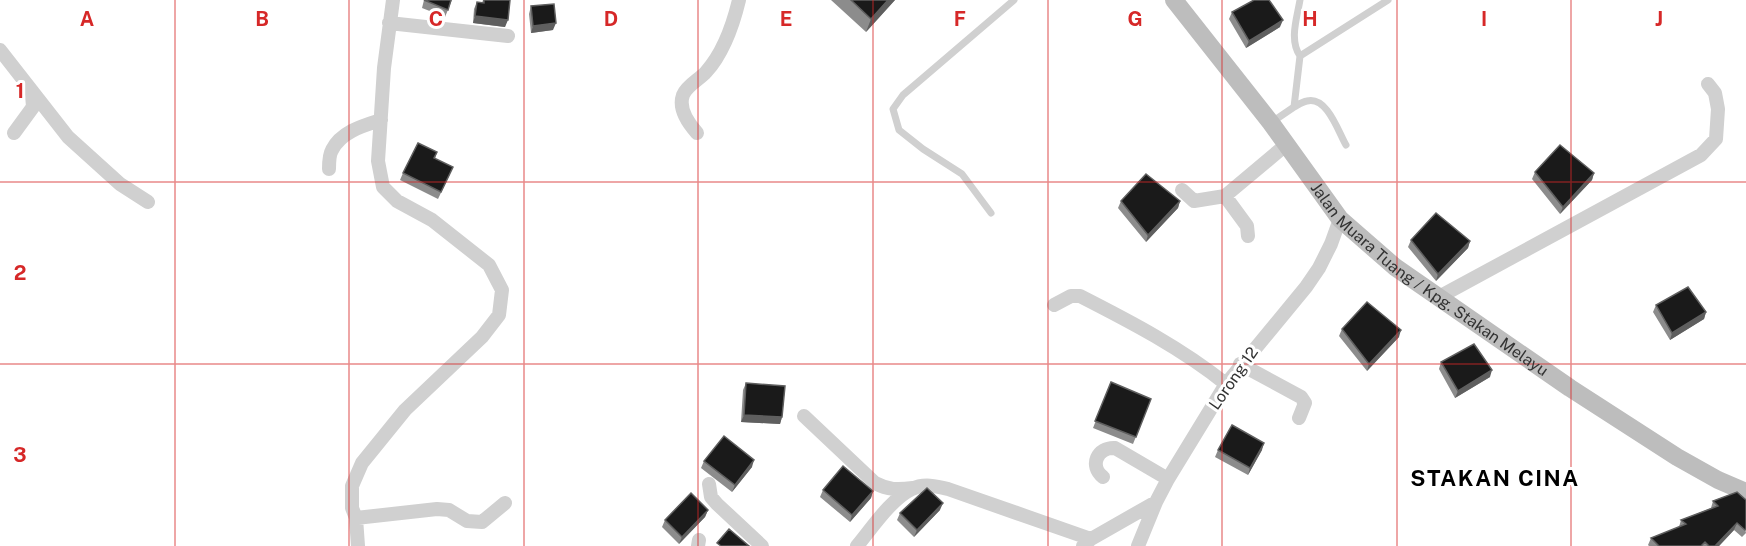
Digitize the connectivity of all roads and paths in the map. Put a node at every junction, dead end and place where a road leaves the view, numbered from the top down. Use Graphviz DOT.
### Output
graph roads {
  1 [pos="393,0"];
  2 [pos="739,0"];
  3 [pos="1014,0"];
  4 [pos="1174,0"];
  5 [pos="1300,0"];
  6 [pos="1388,0"];
  7 [pos="389,23"];
  8 [pos="508,36"];
  9 [pos="0,51"];
  10 [pos="1300,56"];
  11 [pos="1708,84"];
  12 [pos="32,94"];
  13 [pos="1294,107"];
  14 [pos="381,120"];
  15 [pos="1271,123"];
  16 [pos="14,133"];
  17 [pos="697,133"];
  18 [pos="1287,144"];
  19 [pos="1346,145"];
  20 [pos="329,169"];
  21 [pos="1182,190"];
  22 [pos="1225,196"];
  23 [pos="148,201"];
  24 [pos="991,213"];
  25 [pos="1340,219"];
  26 [pos="1248,236"];
  27 [pos="1439,297"];
  28 [pos="1054,305"];
  29 [pos="1240,364"];
  30 [pos="1226,384"];
  31 [pos="804,416"];
  32 [pos="1299,418"];
  33 [pos="1102,477"];
  34 [pos="1168,479"];
  35 [pos="709,484"];
  36 [pos="913,488"];
  37 [pos="1746,492"];
  38 [pos="1156,502"];
  39 [pos="505,503"];
  40 [pos="356,518"];
  41 [pos="1087,542"];
  42 [pos="358,546"];
  43 [pos="762,546"];
  44 [pos="857,546"];
  45 [pos="1138,546"];
  1 -- 7 [label="street"];
  2 -- 17 [label="street"];
  3 -- 24 [label="lane"];
  4 -- 15 [label="main road, Jalan Muara Tuang / Kpg. Stakan Melayu"];
  5 -- 10 [label="lane"];
  6 -- 10 [label="lane"];
  7 -- 8 [label="street"];
  7 -- 14 [label="street"];
  9 -- 12 [label="street"];
  10 -- 13 [label="lane"];
  11 -- 27 [label="street"];
  12 -- 16 [label="street"];
  12 -- 23 [label="street"];
  13 -- 15 [label="lane"];
  13 -- 19 [label="lane"];
  14 -- 20 [label="street"];
  14 -- 40 [label="street"];
  15 -- 18 [label="main road, Jalan Muara Tuang / Kpg. Stakan Melayu"];
  18 -- 22 [label="street"];
  18 -- 25 [label="main road, Jalan Muara Tuang / Kpg. Stakan Melayu"];
  21 -- 22 [label="street"];
  22 -- 26 [label="street"];
  25 -- 27 [label="main road, Jalan Muara Tuang / Kpg. Stakan Melayu"];
  25 -- 29 [label="street, Lorong 12"];
  27 -- 37 [label="main road, Jalan Muara Tuang / Kpg. Stakan Melayu"];
  28 -- 30 [label="street"];
  29 -- 30 [label="street, Lorong 12"];
  29 -- 32 [label="street"];
  30 -- 34 [label="street, Lorong 12"];
  31 -- 36 [label="street"];
  33 -- 34 [label="street"];
  34 -- 38 [label="street, Lorong 12"];
  35 -- 43 [label="street"];
  36 -- 41 [label="street"];
  36 -- 44 [label="street"];
  38 -- 41 [label="street"];
  38 -- 45 [label="street, Lorong 12"];
  39 -- 40 [label="street"];
  40 -- 42 [label="street"];
}
